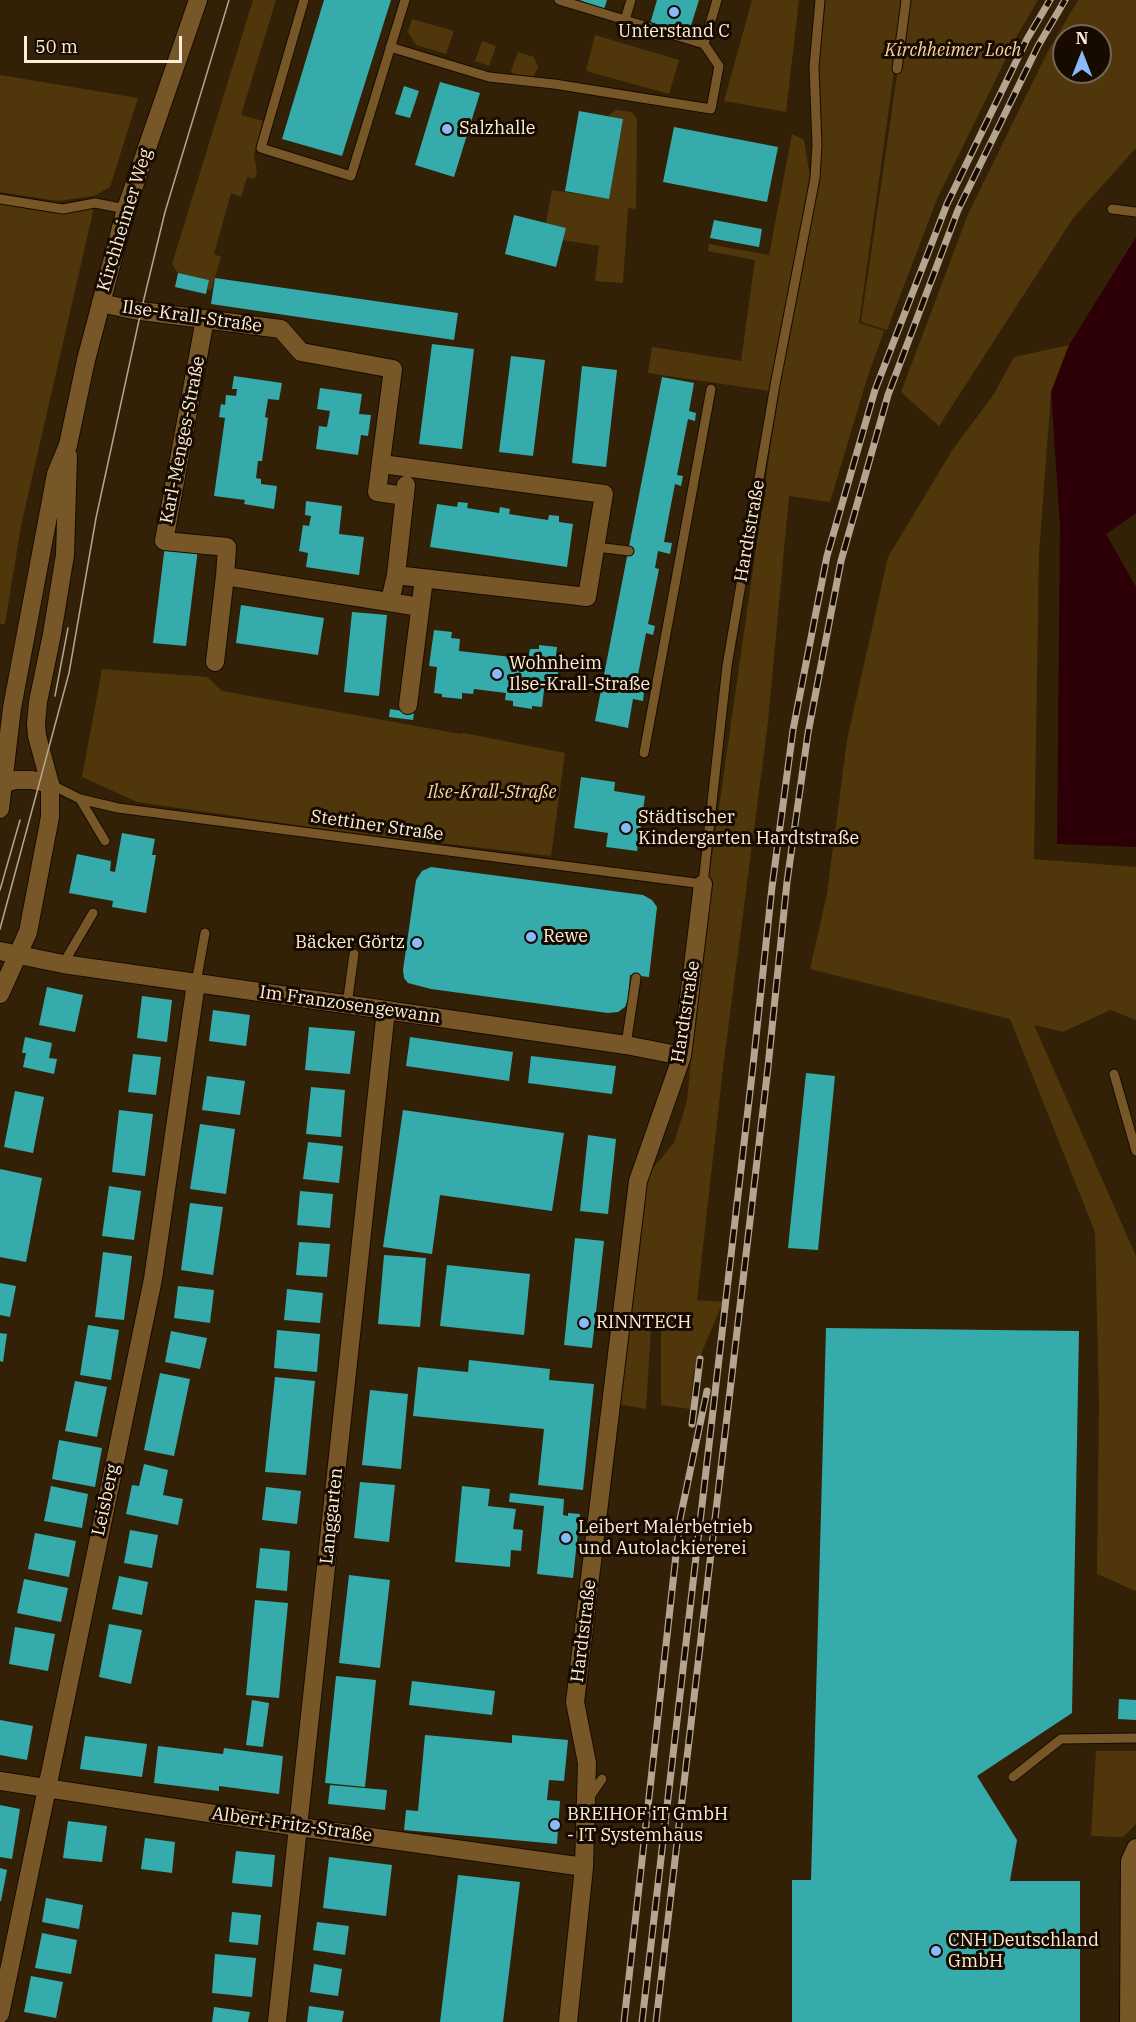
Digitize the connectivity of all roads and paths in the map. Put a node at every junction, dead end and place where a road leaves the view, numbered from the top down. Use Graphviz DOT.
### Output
graph roads {
  1 [pos="198,0"];
  2 [pos="304,0"];
  3 [pos="405,0"];
  4 [pos="559,0"];
  5 [pos="631,0"];
  6 [pos="717,0"];
  7 [pos="820,0"];
  8 [pos="906,0"];
  9 [pos="625,20"];
  10 [pos="704,44"];
  11 [pos="390,47"];
  12 [pos="897,69"];
  13 [pos="0,199"];
  14 [pos="1112,208"];
  15 [pos="126,209"];
  16 [pos="1136,212"];
  17 [pos="101,303"];
  18 [pos="205,319"];
  19 [pos="711,389"];
  20 [pos="68,445"];
  21 [pos="382,464"];
  22 [pos="409,469"];
  23 [pos="405,496"];
  24 [pos="596,547"];
  25 [pos="628,551"];
  26 [pos="668,558"];
  27 [pos="679,561"];
  28 [pos="396,575"];
  29 [pos="225,576"];
  30 [pos="424,579"];
  31 [pos="390,601"];
  32 [pos="420,607"];
  33 [pos="215,662"];
  34 [pos="408,705"];
  35 [pos="644,753"];
  36 [pos="3,784"];
  37 [pos="50,784"];
  38 [pos="80,799"];
  39 [pos="0,808"];
  40 [pos="105,841"];
  41 [pos="703,884"];
  42 [pos="93,914"];
  43 [pos="205,933"];
  44 [pos="8,953"];
  45 [pos="354,954"];
  46 [pos="63,964"];
  47 [pos="636,978"];
  48 [pos="196,983"];
  49 [pos="0,994"];
  50 [pos="347,1005"];
  51 [pos="386,1010"];
  52 [pos="626,1045"];
  53 [pos="682,1056"];
  54 [pos="1114,1074"];
  55 [pos="1136,1151"];
  56 [pos="1136,1738"];
  57 [pos="1013,1777"];
  58 [pos="602,1779"];
  59 [pos="0,1780"];
  60 [pos="46,1788"];
  61 [pos="584,1805"];
  62 [pos="299,1827"];
  63 [pos="1136,1848"];
  64 [pos="584,1867"];
  65 [pos="1132,1992"];
  66 [pos="0,2014"];
  67 [pos="277,2022"];
  68 [pos="568,2022"];
  69 [pos="1129,2022"];
  1 -- 15 [label="street, Kirchheimer Weg"];
  2 -- 11 [label="lane"];
  3 -- 11 [label="lane"];
  4 -- 9 [label="lane"];
  5 -- 9 [label="lane"];
  6 -- 10 [label="lane"];
  7 -- 41 [label="lane, Hardtstraße"];
  8 -- 12 [label="lane"];
  9 -- 10 [label="lane"];
  10 -- 11 [label="lane"];
  13 -- 15 [label="lane"];
  14 -- 16 [label="lane"];
  15 -- 17 [label="street, Kirchheimer Weg"];
  17 -- 18 [label="street, Ilse-Krall-Straße"];
  17 -- 20 [label="street, Kirchheimer Weg"];
  18 -- 21 [label="street, Ilse-Krall-Straße"];
  18 -- 29 [label="street, Karl-Menges-Straße"];
  19 -- 27 [label="lane"];
  20 -- 36 [label="street, Kirchheimer Weg"];
  20 -- 37 [label="street, Kirchheimer Weg"];
  21 -- 22 [label="street"];
  21 -- 23 [label="street, Ilse-Krall-Straße"];
  22 -- 23 [label="street"];
  22 -- 24 [label="street"];
  23 -- 28 [label="street"];
  24 -- 25 [label="lane"];
  24 -- 30 [label="street"];
  26 -- 27 [label="lane"];
  27 -- 35 [label="lane"];
  28 -- 30 [label="street"];
  28 -- 31 [label="street"];
  29 -- 31 [label="street"];
  29 -- 33 [label="street, Karl-Menges-Straße"];
  30 -- 32 [label="street"];
  31 -- 32 [label="street"];
  32 -- 34 [label="street"];
  36 -- 37 [label="street"];
  36 -- 39 [label="street, Kirchheimer Weg"];
  37 -- 38 [label="lane, Stettiner Straße"];
  37 -- 44 [label="street, Kirchheimer Weg"];
  38 -- 40 [label="lane"];
  38 -- 41 [label="lane, Stettiner Straße"];
  41 -- 53 [label="street, Hardtstraße"];
  42 -- 46 [label="lane"];
  43 -- 48 [label="lane"];
  44 -- 46 [label="street, Im Franzosengewann"];
  44 -- 49 [label="street, Kirchheimer Weg"];
  45 -- 50 [label="lane"];
  46 -- 48 [label="street, Im Franzosengewann"];
  47 -- 52 [label="lane"];
  48 -- 50 [label="street, Im Franzosengewann"];
  48 -- 60 [label="street, Leisberg"];
  50 -- 51 [label="street, Im Franzosengewann"];
  51 -- 52 [label="street, Im Franzosengewann"];
  51 -- 62 [label="street, Langgarten"];
  52 -- 53 [label="street, Im Franzosengewann"];
  53 -- 61 [label="street, Hardtstraße"];
  54 -- 55 [label="lane"];
  56 -- 57 [label="lane"];
  58 -- 61 [label="lane"];
  59 -- 60 [label="street, Albert-Fritz-Straße"];
  60 -- 62 [label="street, Albert-Fritz-Straße"];
  60 -- 66 [label="street, Leisberg"];
  61 -- 64 [label="street, Hardtstraße"];
  62 -- 64 [label="street, Albert-Fritz-Straße"];
  62 -- 67 [label="street, Langgarten"];
  63 -- 65 [label="street"];
  64 -- 68 [label="street, Hardtstraße"];
  65 -- 69 [label="street"];
}
